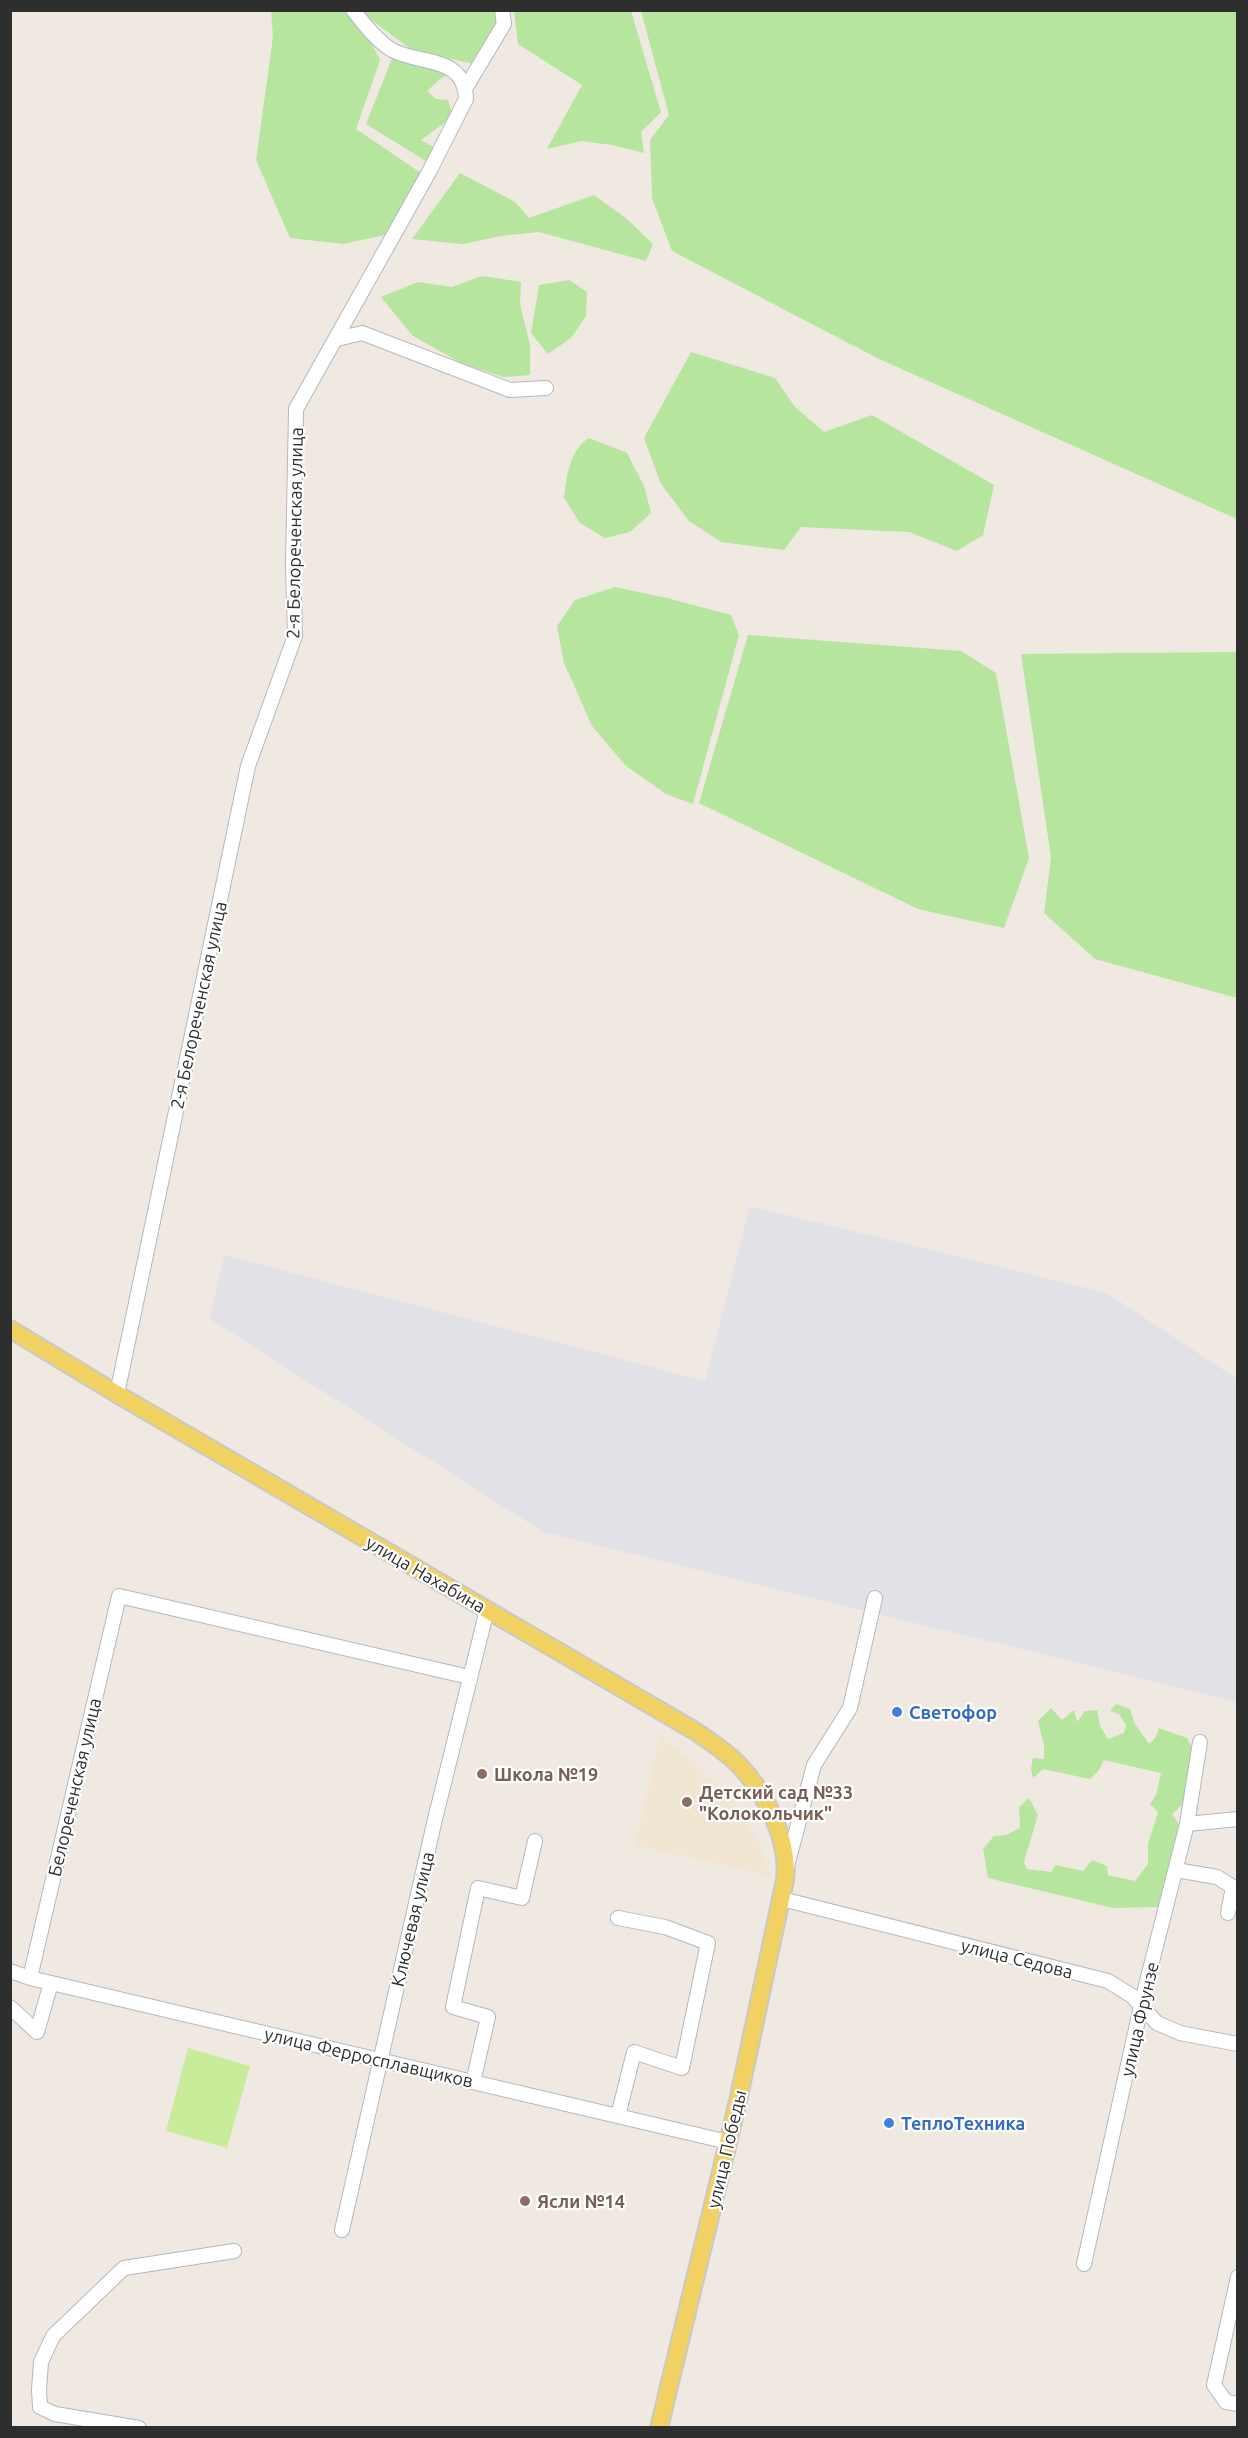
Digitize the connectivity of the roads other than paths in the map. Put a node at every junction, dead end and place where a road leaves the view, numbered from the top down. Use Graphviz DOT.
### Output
graph roads {
  1 [pos="353,10"];
  2 [pos="502,10"];
  3 [pos="465,89"];
  4 [pos="337,339"];
  5 [pos="546,388"];
  6 [pos="10,1329"];
  7 [pos="117,1394"];
  8 [pos="875,1598"];
  9 [pos="487,1610"];
  10 [pos="470,1677"];
  11 [pos="1200,1742"];
  12 [pos="1238,1819"];
  13 [pos="1187,1824"];
  14 [pos="535,1841"];
  15 [pos="786,1868"];
  16 [pos="1176,1870"];
  17 [pos="782,1899"];
  18 [pos="1228,1913"];
  19 [pos="618,1918"];
  20 [pos="10,1971"];
  21 [pos="30,1978"];
  22 [pos="51,1983"];
  23 [pos="10,2007"];
  24 [pos="1141,2007"];
  25 [pos="1238,2044"];
  26 [pos="379,2060"];
  27 [pos="472,2082"];
  28 [pos="618,2116"];
  29 [pos="728,2142"];
  30 [pos="342,2229"];
  31 [pos="234,2251"];
  32 [pos="1084,2264"];
  33 [pos="1238,2277"];
  34 [pos="1238,2404"];
  35 [pos="139,2427"];
  36 [pos="658,2427"];
  1 -- 3 [label="street"];
  2 -- 3 [label="street, 2-я Белореченская улица"];
  3 -- 4 [label="street, 2-я Белореченская улица"];
  4 -- 5 [label="street"];
  4 -- 7 [label="street, 2-я Белореченская улица"];
  6 -- 7 [label="main road, улица Нахабина"];
  7 -- 9 [label="main road, улица Нахабина"];
  8 -- 15 [label="street"];
  9 -- 10 [label="street, Ключевая улица"];
  9 -- 15 [label="main road, улица Нахабина"];
  10 -- 21 [label="street, Белореченская улица"];
  10 -- 26 [label="street, Ключевая улица"];
  11 -- 13 [label="street, улица Фрунзе"];
  12 -- 13 [label="street"];
  13 -- 16 [label="street, улица Фрунзе"];
  14 -- 27 [label="street"];
  15 -- 17 [label="main road, улица Победы"];
  16 -- 18 [label="street"];
  16 -- 24 [label="street, улица Фрунзе"];
  17 -- 24 [label="street, улица Седова"];
  17 -- 29 [label="main road, улица Победы"];
  19 -- 28 [label="street"];
  20 -- 21 [label="street, улица Ферросплавщиков"];
  21 -- 22 [label="street, улица Ферросплавщиков"];
  22 -- 23 [label="street"];
  22 -- 26 [label="street, улица Ферросплавщиков"];
  24 -- 25 [label="street, улица Седова"];
  24 -- 32 [label="street, улица Фрунзе"];
  26 -- 27 [label="street, улица Ферросплавщиков"];
  26 -- 30 [label="street, Ключевая улица"];
  27 -- 28 [label="street, улица Ферросплавщиков"];
  28 -- 29 [label="street, улица Ферросплавщиков"];
  29 -- 36 [label="main road, улица Победы"];
  31 -- 35 [label="street"];
  33 -- 34 [label="street"];
}
